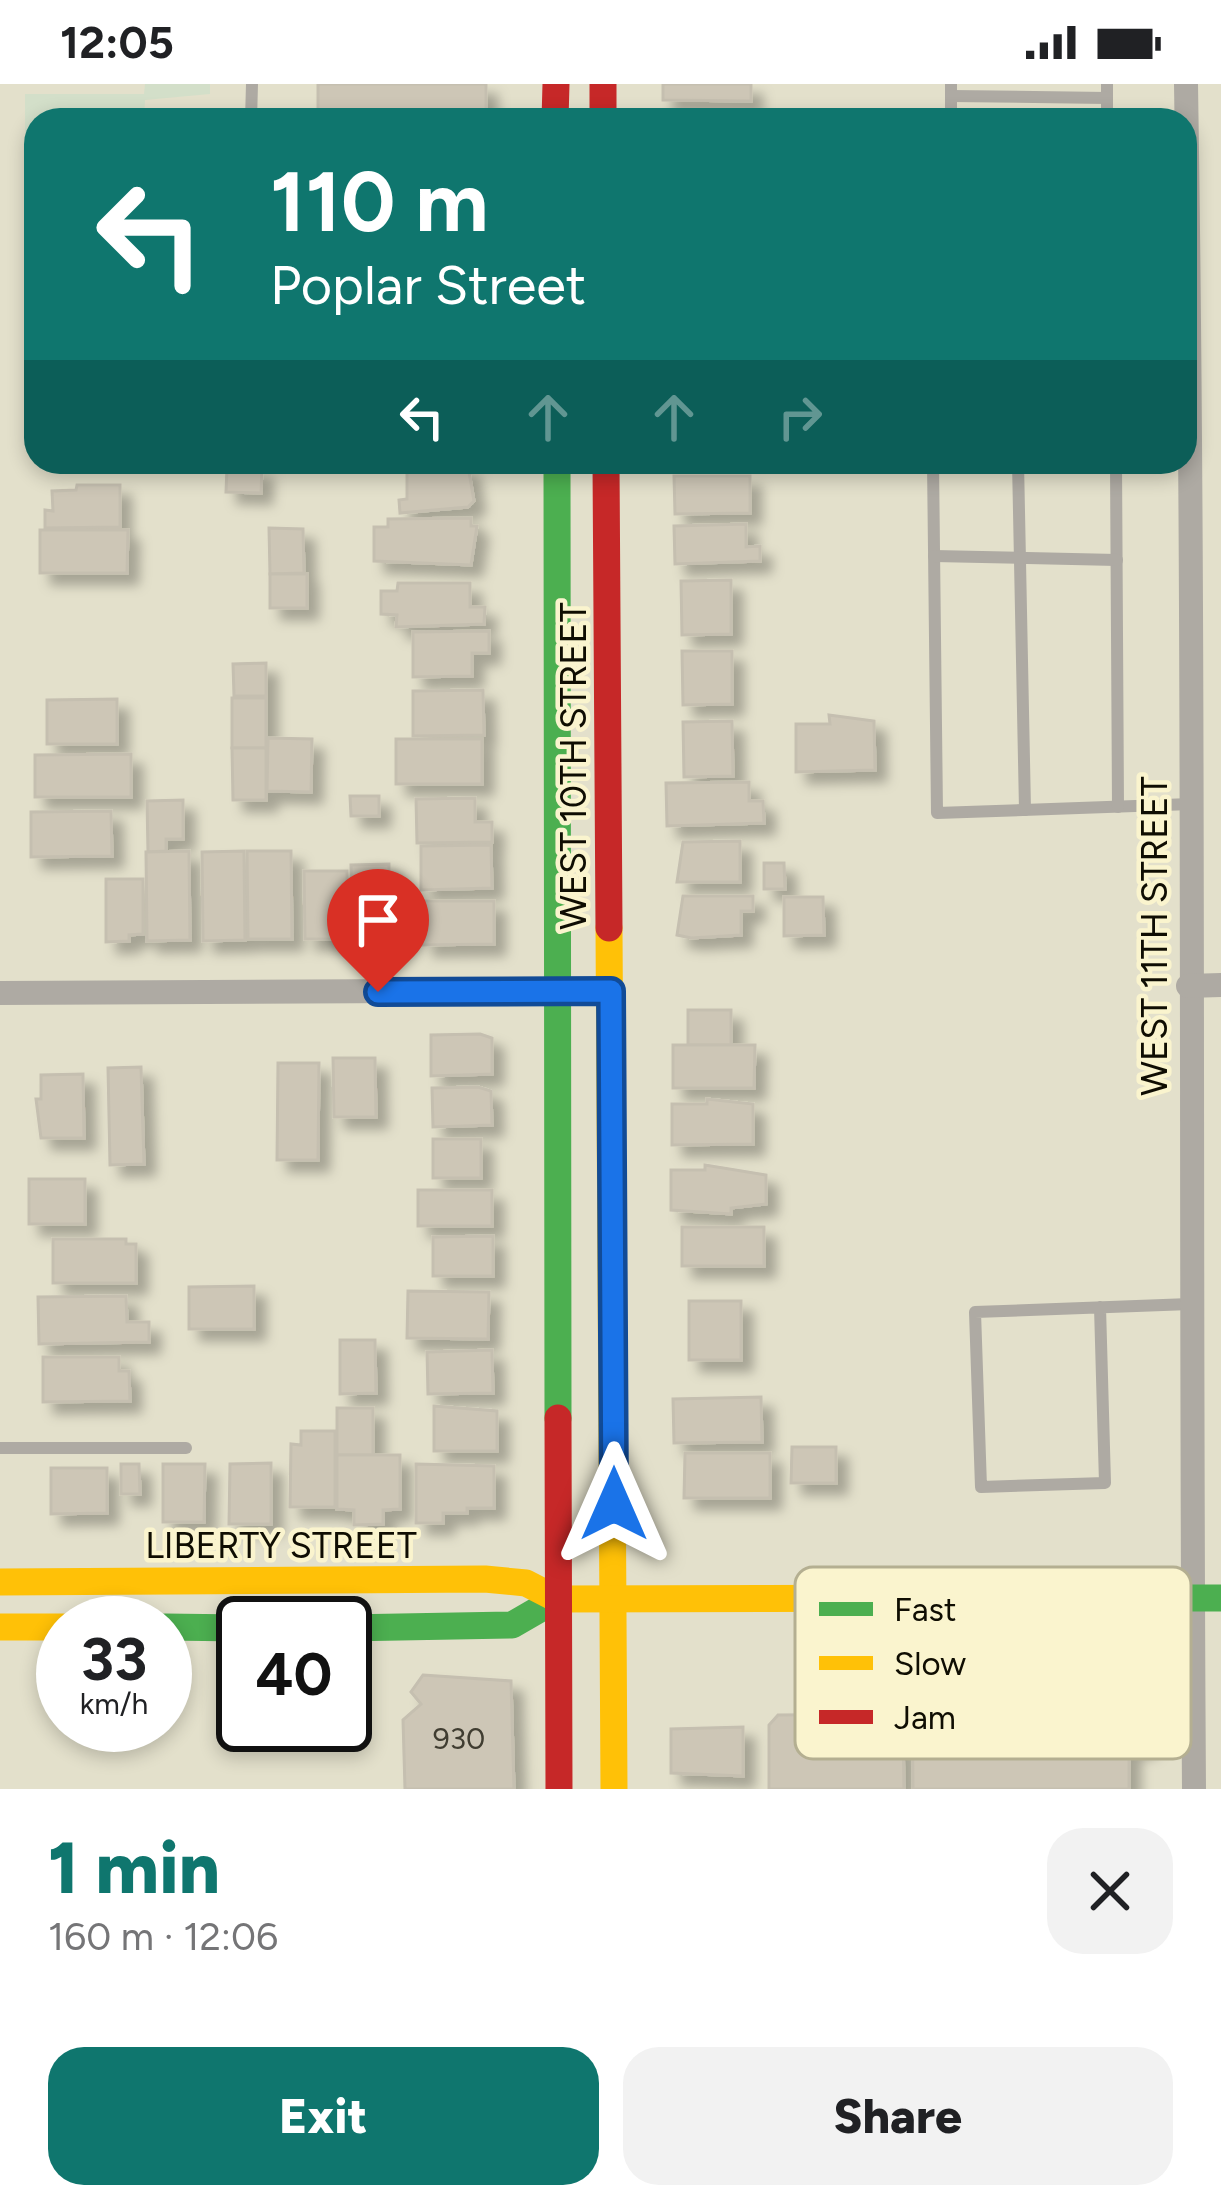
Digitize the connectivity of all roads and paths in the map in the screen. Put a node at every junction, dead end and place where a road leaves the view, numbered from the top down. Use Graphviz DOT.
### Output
graph roads {
  1 [pos="951,90"];
  2 [pos="1107,91"];
  3 [pos="556,474"];
  4 [pos="606,474"];
  5 [pos="933,474"];
  6 [pos="1018,474"];
  7 [pos="1116,474"];
  8 [pos="1188,474"];
  9 [pos="934,556"];
  10 [pos="1020,558"];
  11 [pos="1117,560"];
  12 [pos="1191,804"];
  13 [pos="1118,807"];
  14 [pos="1025,810"];
  15 [pos="1221,985"];
  16 [pos="1188,986"];
  17 [pos="611,991"];
  18 [pos="558,992"];
  19 [pos="0,993"];
  20 [pos="1190,1304"];
  21 [pos="1100,1307"];
  22 [pos="0,1448"];
  23 [pos="186,1448"];
  24 [pos="0,1582"];
  25 [pos="614,1598"];
  26 [pos="795,1598"];
  27 [pos="1207,1598"];
  28 [pos="557,1599"];
  29 [pos="0,1627"];
  30 [pos="36,1627"];
  31 [pos="372,1628"];
  32 [pos="559,1789"];
  33 [pos="614,1789"];
  34 [pos="1194,1789"];
  1 -- 2 [label="lane"];
  3 -- 18 [label="street, WEST 10TH STREET"];
  4 -- 17 [label="street, WEST 10TH STREET"];
  5 -- 9 [label="lane"];
  6 -- 10 [label="lane"];
  7 -- 11 [label="lane"];
  8 -- 12 [label="street, WEST 11TH STREET"];
  9 -- 10 [label="lane"];
  9 -- 14 [label="lane"];
  10 -- 11 [label="lane"];
  10 -- 14 [label="lane"];
  11 -- 13 [label="lane"];
  12 -- 13 [label="lane"];
  12 -- 16 [label="street, WEST 11TH STREET"];
  13 -- 14 [label="lane"];
  15 -- 16 [label="street"];
  16 -- 20 [label="street, WEST 11TH STREET"];
  17 -- 18 [label="street"];
  17 -- 25 [label="street, WEST 10TH STREET"];
  18 -- 19 [label="street"];
  18 -- 28 [label="street, WEST 10TH STREET"];
  20 -- 21 [label="lane"];
  20 -- 27 [label="street, WEST 11TH STREET"];
  21 -- 21 [label="lane"];
  22 -- 23 [label="lane"];
  24 -- 28 [label="street, LIBERTY STREET"];
  25 -- 26 [label="street, LIBERTY STREET"];
  25 -- 28 [label="street, LIBERTY STREET"];
  25 -- 33 [label="street, WEST 10TH STREET"];
  27 -- 34 [label="street, WEST 11TH STREET"];
  28 -- 31 [label="street, LIBERTY STREET"];
  28 -- 32 [label="street, WEST 10TH STREET"];
  29 -- 30 [label="street"];
}
